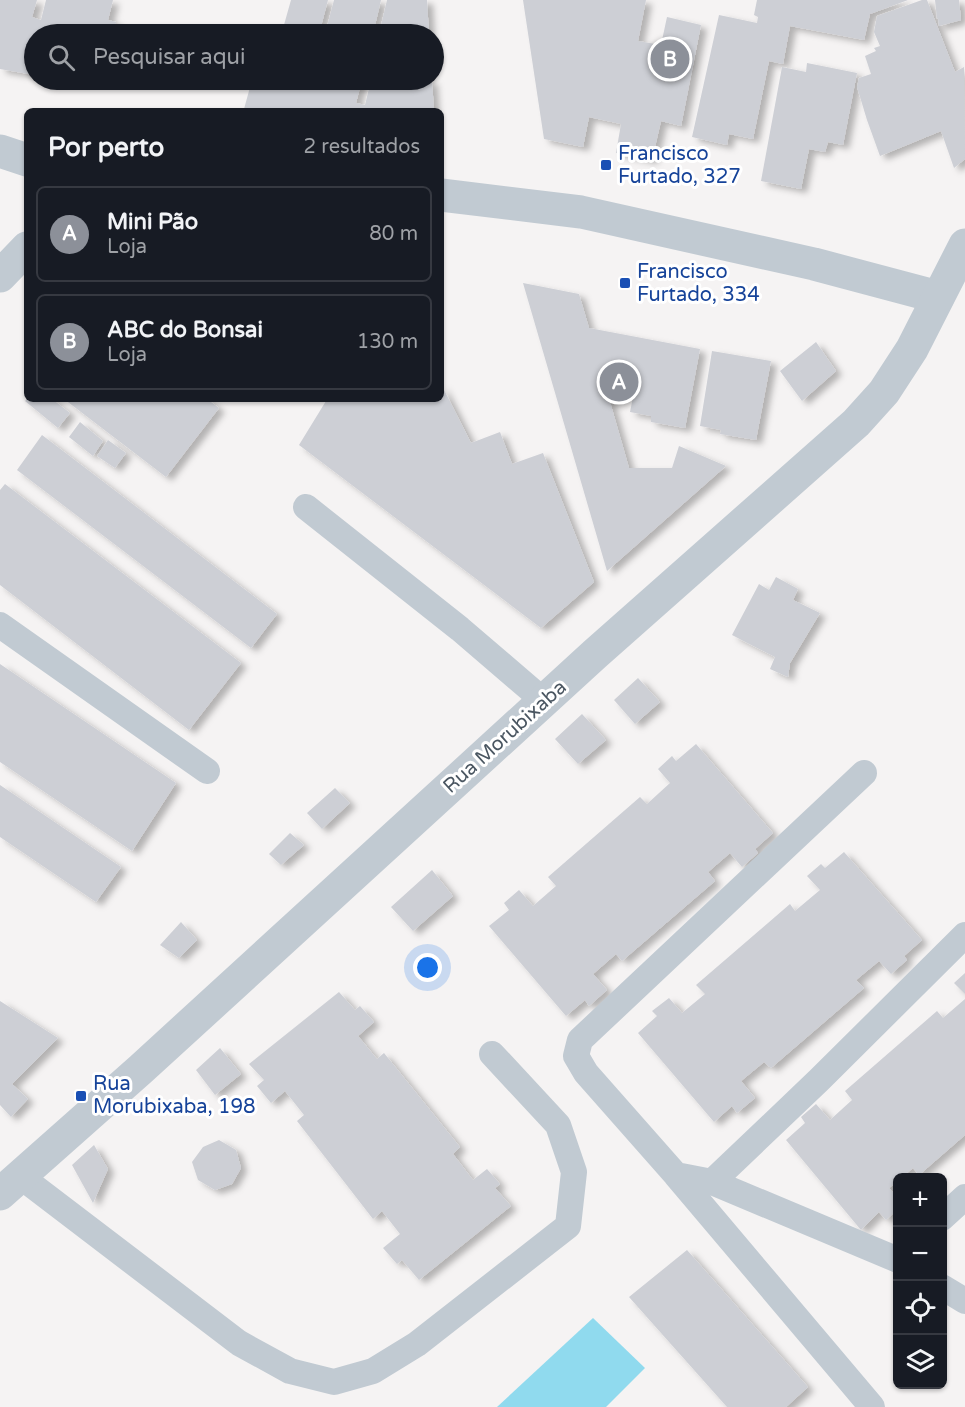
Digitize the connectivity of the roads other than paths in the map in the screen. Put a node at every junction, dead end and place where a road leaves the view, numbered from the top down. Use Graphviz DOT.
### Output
graph roads {
  1 [pos="0,151"];
  2 [pos="24,159"];
  3 [pos="444,195"];
  4 [pos="965,245"];
  5 [pos="24,251"];
  6 [pos="0,276"];
  7 [pos="938,297"];
  8 [pos="306,507"];
  9 [pos="0,626"];
  10 [pos="544,701"];
  11 [pos="207,771"];
  12 [pos="864,773"];
  13 [pos="965,935"];
  14 [pos="492,1054"];
  15 [pos="676,1175"];
  16 [pos="712,1182"];
  17 [pos="10,1185"];
  18 [pos="965,1197"];
  19 [pos="947,1213"];
  20 [pos="893,1258"];
  21 [pos="947,1290"];
  22 [pos="965,1301"];
  23 [pos="872,1407"];
  1 -- 2 [label="street"];
  3 -- 7 [label="street"];
  4 -- 7 [label="street, Rua Morubixaba"];
  5 -- 6 [label="street"];
  7 -- 10 [label="street, Rua Morubixaba"];
  8 -- 10 [label="lane"];
  9 -- 11 [label="lane"];
  10 -- 17 [label="street, Rua Morubixaba"];
  12 -- 15 [label="lane"];
  13 -- 16 [label="lane"];
  14 -- 17 [label="lane"];
  15 -- 16 [label="lane"];
  15 -- 23 [label="lane"];
  16 -- 20 [label="lane"];
  18 -- 19 [label="lane"];
  21 -- 22 [label="lane"];
}
